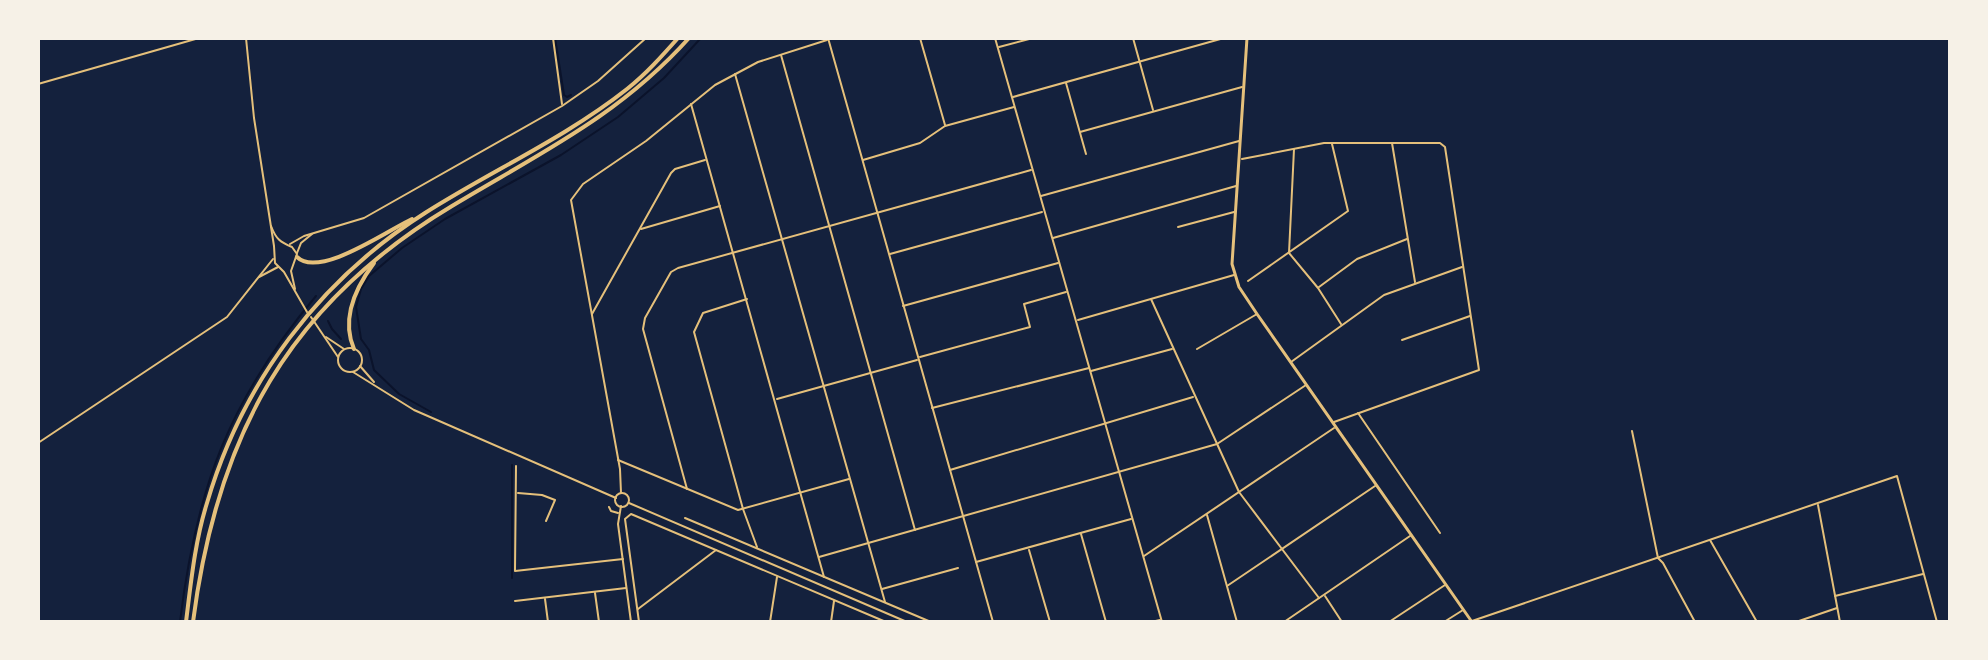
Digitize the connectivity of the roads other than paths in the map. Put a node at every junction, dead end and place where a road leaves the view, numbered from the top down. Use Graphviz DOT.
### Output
graph roads {
  1 [pos="199,38"];
  2 [pos="246,38"];
  3 [pos="553,38"];
  4 [pos="646,38"];
  5 [pos="678,38"];
  6 [pos="689,38"];
  7 [pos="920,38"];
  8 [pos="995,38"];
  9 [pos="1033,38"];
  10 [pos="1133,38"];
  11 [pos="1224,38"];
  12 [pos="1247,38"];
  13 [pos="828,39"];
  14 [pos="998,48"];
  15 [pos="781,55"];
  16 [pos="1139,61"];
  17 [pos="735,73"];
  18 [pos="1065,82"];
  19 [pos="38,84"];
  20 [pos="1243,87"];
  21 [pos="1011,97"];
  22 [pos="691,103"];
  23 [pos="562,106"];
  24 [pos="1014,107"];
  25 [pos="1154,112"];
  26 [pos="945,126"];
  27 [pos="1080,132"];
  28 [pos="1240,140"];
  29 [pos="1331,143"];
  30 [pos="1392,143"];
  31 [pos="1294,149"];
  32 [pos="1086,154"];
  33 [pos="1238,159"];
  34 [pos="707,160"];
  35 [pos="862,160"];
  36 [pos="1032,170"];
  37 [pos="1236,186"];
  38 [pos="1040,197"];
  39 [pos="720,206"];
  40 [pos="877,212"];
  41 [pos="1044,212"];
  42 [pos="1234,212"];
  43 [pos="425,213"];
  44 [pos="269,219"];
  45 [pos="829,227"];
  46 [pos="1178,227"];
  47 [pos="640,229"];
  48 [pos="313,234"];
  49 [pos="1408,238"];
  50 [pos="782,239"];
  51 [pos="1052,239"];
  52 [pos="286,245"];
  53 [pos="274,251"];
  54 [pos="733,253"];
  55 [pos="1289,253"];
  56 [pos="297,255"];
  57 [pos="888,255"];
  58 [pos="379,257"];
  59 [pos="273,259"];
  60 [pos="1059,263"];
  61 [pos="293,266"];
  62 [pos="1463,266"];
  63 [pos="280,268"];
  64 [pos="1234,275"];
  65 [pos="255,280"];
  66 [pos="1248,281"];
  67 [pos="1415,284"];
  68 [pos="1318,288"];
  69 [pos="1067,292"];
  70 [pos="297,294"];
  71 [pos="747,299"];
  72 [pos="1151,299"];
  73 [pos="903,306"];
  74 [pos="1257,314"];
  75 [pos="591,315"];
  76 [pos="1471,316"];
  77 [pos="1076,320"];
  78 [pos="1342,325"];
  79 [pos="324,336"];
  80 [pos="1402,340"];
  81 [pos="345,349"];
  82 [pos="354,349"];
  83 [pos="1173,349"];
  84 [pos="1197,349"];
  85 [pos="338,357"];
  86 [pos="918,359"];
  87 [pos="1291,362"];
  88 [pos="360,366"];
  89 [pos="1090,370"];
  90 [pos="353,372"];
  91 [pos="871,373"];
  92 [pos="1307,385"];
  93 [pos="378,386"];
  94 [pos="824,386"];
  95 [pos="1195,396"];
  96 [pos="776,399"];
  97 [pos="932,408"];
  98 [pos="1358,412"];
  99 [pos="1105,424"];
  100 [pos="1334,424"];
  101 [pos="1632,431"];
  102 [pos="38,443"];
  103 [pos="1217,444"];
  104 [pos="617,459"];
  105 [pos="516,466"];
  106 [pos="949,470"];
  107 [pos="1119,472"];
  108 [pos="851,478"];
  109 [pos="1377,485"];
  110 [pos="687,489"];
  111 [pos="1239,492"];
  112 [pos="517,493"];
  113 [pos="621,493"];
  114 [pos="801,493"];
  115 [pos="616,498"];
  116 [pos="629,503"];
  117 [pos="1818,503"];
  118 [pos="621,506"];
  119 [pos="609,507"];
  120 [pos="743,509"];
  121 [pos="619,513"];
  122 [pos="1207,513"];
  123 [pos="963,516"];
  124 [pos="685,518"];
  125 [pos="1132,519"];
  126 [pos="546,521"];
  127 [pos="915,531"];
  128 [pos="1081,533"];
  129 [pos="1440,533"];
  130 [pos="1411,535"];
  131 [pos="1709,540"];
  132 [pos="869,543"];
  133 [pos="757,547"];
  134 [pos="1029,548"];
  135 [pos="1282,549"];
  136 [pos="716,550"];
  137 [pos="819,557"];
  138 [pos="1143,557"];
  139 [pos="1658,558"];
  140 [pos="623,559"];
  141 [pos="976,562"];
  142 [pos="958,568"];
  143 [pos="1924,574"];
  144 [pos="777,576"];
  145 [pos="824,577"];
  146 [pos="1446,584"];
  147 [pos="1227,586"];
  148 [pos="627,588"];
  149 [pos="882,589"];
  150 [pos="595,592"];
  151 [pos="1324,595"];
  152 [pos="1835,596"];
  153 [pos="545,597"];
  154 [pos="1319,598"];
  155 [pos="834,600"];
  156 [pos="515,601"];
  157 [pos="885,602"];
  158 [pos="1838,608"];
  159 [pos="637,609"];
  160 [pos="1463,610"];
  161 [pos="1161,621"];
  162 [pos="186,622"];
  163 [pos="193,622"];
  164 [pos="548,622"];
  165 [pos="599,622"];
  166 [pos="631,622"];
  167 [pos="639,622"];
  168 [pos="770,622"];
  169 [pos="831,622"];
  170 [pos="886,622"];
  171 [pos="907,622"];
  172 [pos="931,622"];
  173 [pos="993,622"];
  174 [pos="1050,622"];
  175 [pos="1106,622"];
  176 [pos="1151,622"];
  177 [pos="1237,622"];
  178 [pos="1284,622"];
  179 [pos="1342,622"];
  180 [pos="1389,622"];
  181 [pos="1444,622"];
  182 [pos="1472,622"];
  183 [pos="1695,622"];
  184 [pos="1757,622"];
  185 [pos="1796,622"];
  186 [pos="1840,622"];
  187 [pos="1937,622"];
  1 -- 19 [label="street"];
  2 -- 44 [label="street"];
  3 -- 23 [label="street"];
  4 -- 23 [label="street"];
  5 -- 43 [label="highway"];
  6 -- 58 [label="highway"];
  7 -- 26 [label="street"];
  8 -- 14 [label="street"];
  9 -- 14 [label="street"];
  10 -- 16 [label="street"];
  11 -- 16 [label="street"];
  12 -- 20 [label="main road"];
  13 -- 15 [label="street"];
  13 -- 35 [label="street"];
  14 -- 21 [label="street"];
  15 -- 17 [label="street"];
  15 -- 45 [label="street"];
  16 -- 18 [label="street"];
  16 -- 25 [label="street"];
  17 -- 22 [label="street"];
  17 -- 50 [label="street"];
  18 -- 21 [label="street"];
  18 -- 27 [label="street"];
  20 -- 25 [label="street"];
  20 -- 28 [label="main road"];
  21 -- 24 [label="street"];
  22 -- 34 [label="street"];
  22 -- 75 [label="street"];
  23 -- 48 [label="street"];
  24 -- 26 [label="street"];
  24 -- 36 [label="street"];
  25 -- 27 [label="street"];
  26 -- 35 [label="street"];
  27 -- 32 [label="street"];
  28 -- 33 [label="main road"];
  28 -- 38 [label="street"];
  29 -- 30 [label="street"];
  29 -- 31 [label="street"];
  29 -- 55 [label="street"];
  30 -- 49 [label="street"];
  30 -- 62 [label="street"];
  31 -- 33 [label="street"];
  31 -- 55 [label="street"];
  33 -- 37 [label="main road"];
  34 -- 39 [label="street"];
  34 -- 47 [label="street"];
  35 -- 40 [label="street"];
  36 -- 38 [label="street"];
  36 -- 40 [label="street"];
  37 -- 42 [label="main road"];
  37 -- 51 [label="street"];
  38 -- 41 [label="street"];
  39 -- 47 [label="street"];
  39 -- 54 [label="street"];
  40 -- 45 [label="street"];
  40 -- 57 [label="street"];
  41 -- 51 [label="street"];
  41 -- 57 [label="street"];
  42 -- 46 [label="street"];
  42 -- 64 [label="main road"];
  43 -- 56 [label="highway"];
  43 -- 162 [label="highway"];
  44 -- 52 [label="street"];
  44 -- 53 [label="street"];
  45 -- 50 [label="street"];
  45 -- 91 [label="street"];
  47 -- 75 [label="street"];
  48 -- 52 [label="street"];
  48 -- 56 [label="street"];
  49 -- 67 [label="street"];
  49 -- 68 [label="street"];
  50 -- 54 [label="street"];
  50 -- 94 [label="street"];
  51 -- 60 [label="street"];
  52 -- 53 [label="street"];
  52 -- 56 [label="street"];
  53 -- 59 [label="street"];
  54 -- 71 [label="street"];
  54 -- 110 [label="street"];
  55 -- 66 [label="street"];
  55 -- 68 [label="street"];
  56 -- 61 [label="street"];
  57 -- 73 [label="street"];
  58 -- 82 [label="highway"];
  58 -- 163 [label="highway"];
  59 -- 63 [label="street"];
  59 -- 65 [label="street"];
  60 -- 69 [label="street"];
  60 -- 73 [label="street"];
  61 -- 63 [label="street"];
  61 -- 70 [label="street"];
  62 -- 67 [label="street"];
  62 -- 76 [label="street"];
  63 -- 65 [label="street"];
  63 -- 70 [label="street"];
  64 -- 72 [label="street"];
  64 -- 74 [label="main road"];
  65 -- 102 [label="street"];
  67 -- 78 [label="street"];
  68 -- 78 [label="street"];
  69 -- 77 [label="street"];
  69 -- 86 [label="street"];
  70 -- 79 [label="street"];
  71 -- 96 [label="street"];
  71 -- 120 [label="street"];
  72 -- 77 [label="street"];
  72 -- 83 [label="street"];
  73 -- 86 [label="street"];
  74 -- 84 [label="street"];
  74 -- 87 [label="main road"];
  75 -- 104 [label="street"];
  76 -- 80 [label="street"];
  76 -- 98 [label="street"];
  77 -- 89 [label="street"];
  78 -- 87 [label="street"];
  79 -- 81 [label="street"];
  79 -- 85 [label="street"];
  81 -- 82 [label="street"];
  81 -- 85 [label="street"];
  82 -- 88 [label="street"];
  83 -- 89 [label="street"];
  83 -- 95 [label="street"];
  85 -- 90 [label="street"];
  86 -- 91 [label="street"];
  86 -- 97 [label="street"];
  87 -- 92 [label="main road"];
  88 -- 90 [label="street"];
  88 -- 93 [label="street"];
  89 -- 97 [label="street"];
  89 -- 99 [label="street"];
  90 -- 93 [label="street"];
  91 -- 94 [label="street"];
  91 -- 127 [label="street"];
  92 -- 100 [label="main road"];
  92 -- 103 [label="street"];
  93 -- 115 [label="street"];
  94 -- 96 [label="street"];
  94 -- 108 [label="street"];
  95 -- 99 [label="street"];
  95 -- 103 [label="street"];
  96 -- 114 [label="street"];
  97 -- 106 [label="street"];
  98 -- 100 [label="street"];
  98 -- 129 [label="street"];
  99 -- 106 [label="street"];
  99 -- 107 [label="street"];
  100 -- 109 [label="main road"];
  100 -- 111 [label="street"];
  101 -- 139 [label="street"];
  103 -- 107 [label="street"];
  103 -- 111 [label="street"];
  104 -- 110 [label="street"];
  104 -- 113 [label="street"];
  105 -- 112 [label="street"];
  106 -- 123 [label="street"];
  107 -- 123 [label="street"];
  107 -- 125 [label="street"];
  108 -- 114 [label="street"];
  108 -- 132 [label="street"];
  109 -- 130 [label="main road"];
  109 -- 135 [label="street"];
  110 -- 120 [label="street"];
  111 -- 122 [label="street"];
  111 -- 135 [label="street"];
  112 -- 126 [label="street"];
  112 -- 140 [label="street"];
  113 -- 115 [label="street"];
  113 -- 116 [label="street"];
  114 -- 120 [label="street"];
  114 -- 137 [label="street"];
  115 -- 118 [label="street"];
  116 -- 118 [label="street"];
  116 -- 171 [label="street"];
  117 -- 131 [label="street"];
  117 -- 143 [label="street"];
  117 -- 152 [label="street"];
  118 -- 121 [label="street"];
  119 -- 121 [label="street"];
  120 -- 133 [label="street"];
  121 -- 140 [label="street"];
  122 -- 138 [label="street"];
  122 -- 147 [label="street"];
  123 -- 127 [label="street"];
  123 -- 141 [label="street"];
  124 -- 133 [label="street"];
  125 -- 128 [label="street"];
  125 -- 138 [label="street"];
  127 -- 132 [label="street"];
  128 -- 134 [label="street"];
  128 -- 175 [label="street"];
  130 -- 146 [label="main road"];
  130 -- 151 [label="street"];
  131 -- 139 [label="street"];
  131 -- 184 [label="street"];
  132 -- 137 [label="street"];
  132 -- 149 [label="street"];
  133 -- 145 [label="street"];
  134 -- 141 [label="street"];
  134 -- 174 [label="street"];
  135 -- 147 [label="street"];
  135 -- 154 [label="street"];
  136 -- 144 [label="street"];
  136 -- 159 [label="street"];
  136 -- 159 [label="street"];
  137 -- 145 [label="street"];
  138 -- 161 [label="street"];
  139 -- 182 [label="street"];
  139 -- 183 [label="street"];
  140 -- 148 [label="street"];
  141 -- 173 [label="street"];
  142 -- 149 [label="street"];
  143 -- 152 [label="street"];
  143 -- 187 [label="street"];
  144 -- 155 [label="street"];
  144 -- 168 [label="street"];
  145 -- 157 [label="street"];
  146 -- 160 [label="main road"];
  146 -- 180 [label="street"];
  147 -- 177 [label="street"];
  148 -- 150 [label="street"];
  148 -- 166 [label="street"];
  149 -- 157 [label="street"];
  150 -- 153 [label="street"];
  150 -- 165 [label="street"];
  151 -- 154 [label="street"];
  151 -- 179 [label="street"];
  152 -- 158 [label="street"];
  153 -- 156 [label="street"];
  153 -- 164 [label="street"];
  154 -- 178 [label="street"];
  155 -- 169 [label="street"];
  155 -- 170 [label="street"];
  157 -- 172 [label="street"];
  158 -- 185 [label="street"];
  158 -- 186 [label="street"];
  159 -- 167 [label="street"];
  160 -- 181 [label="street"];
  160 -- 182 [label="main road"];
  161 -- 176 [label="street"];
}
